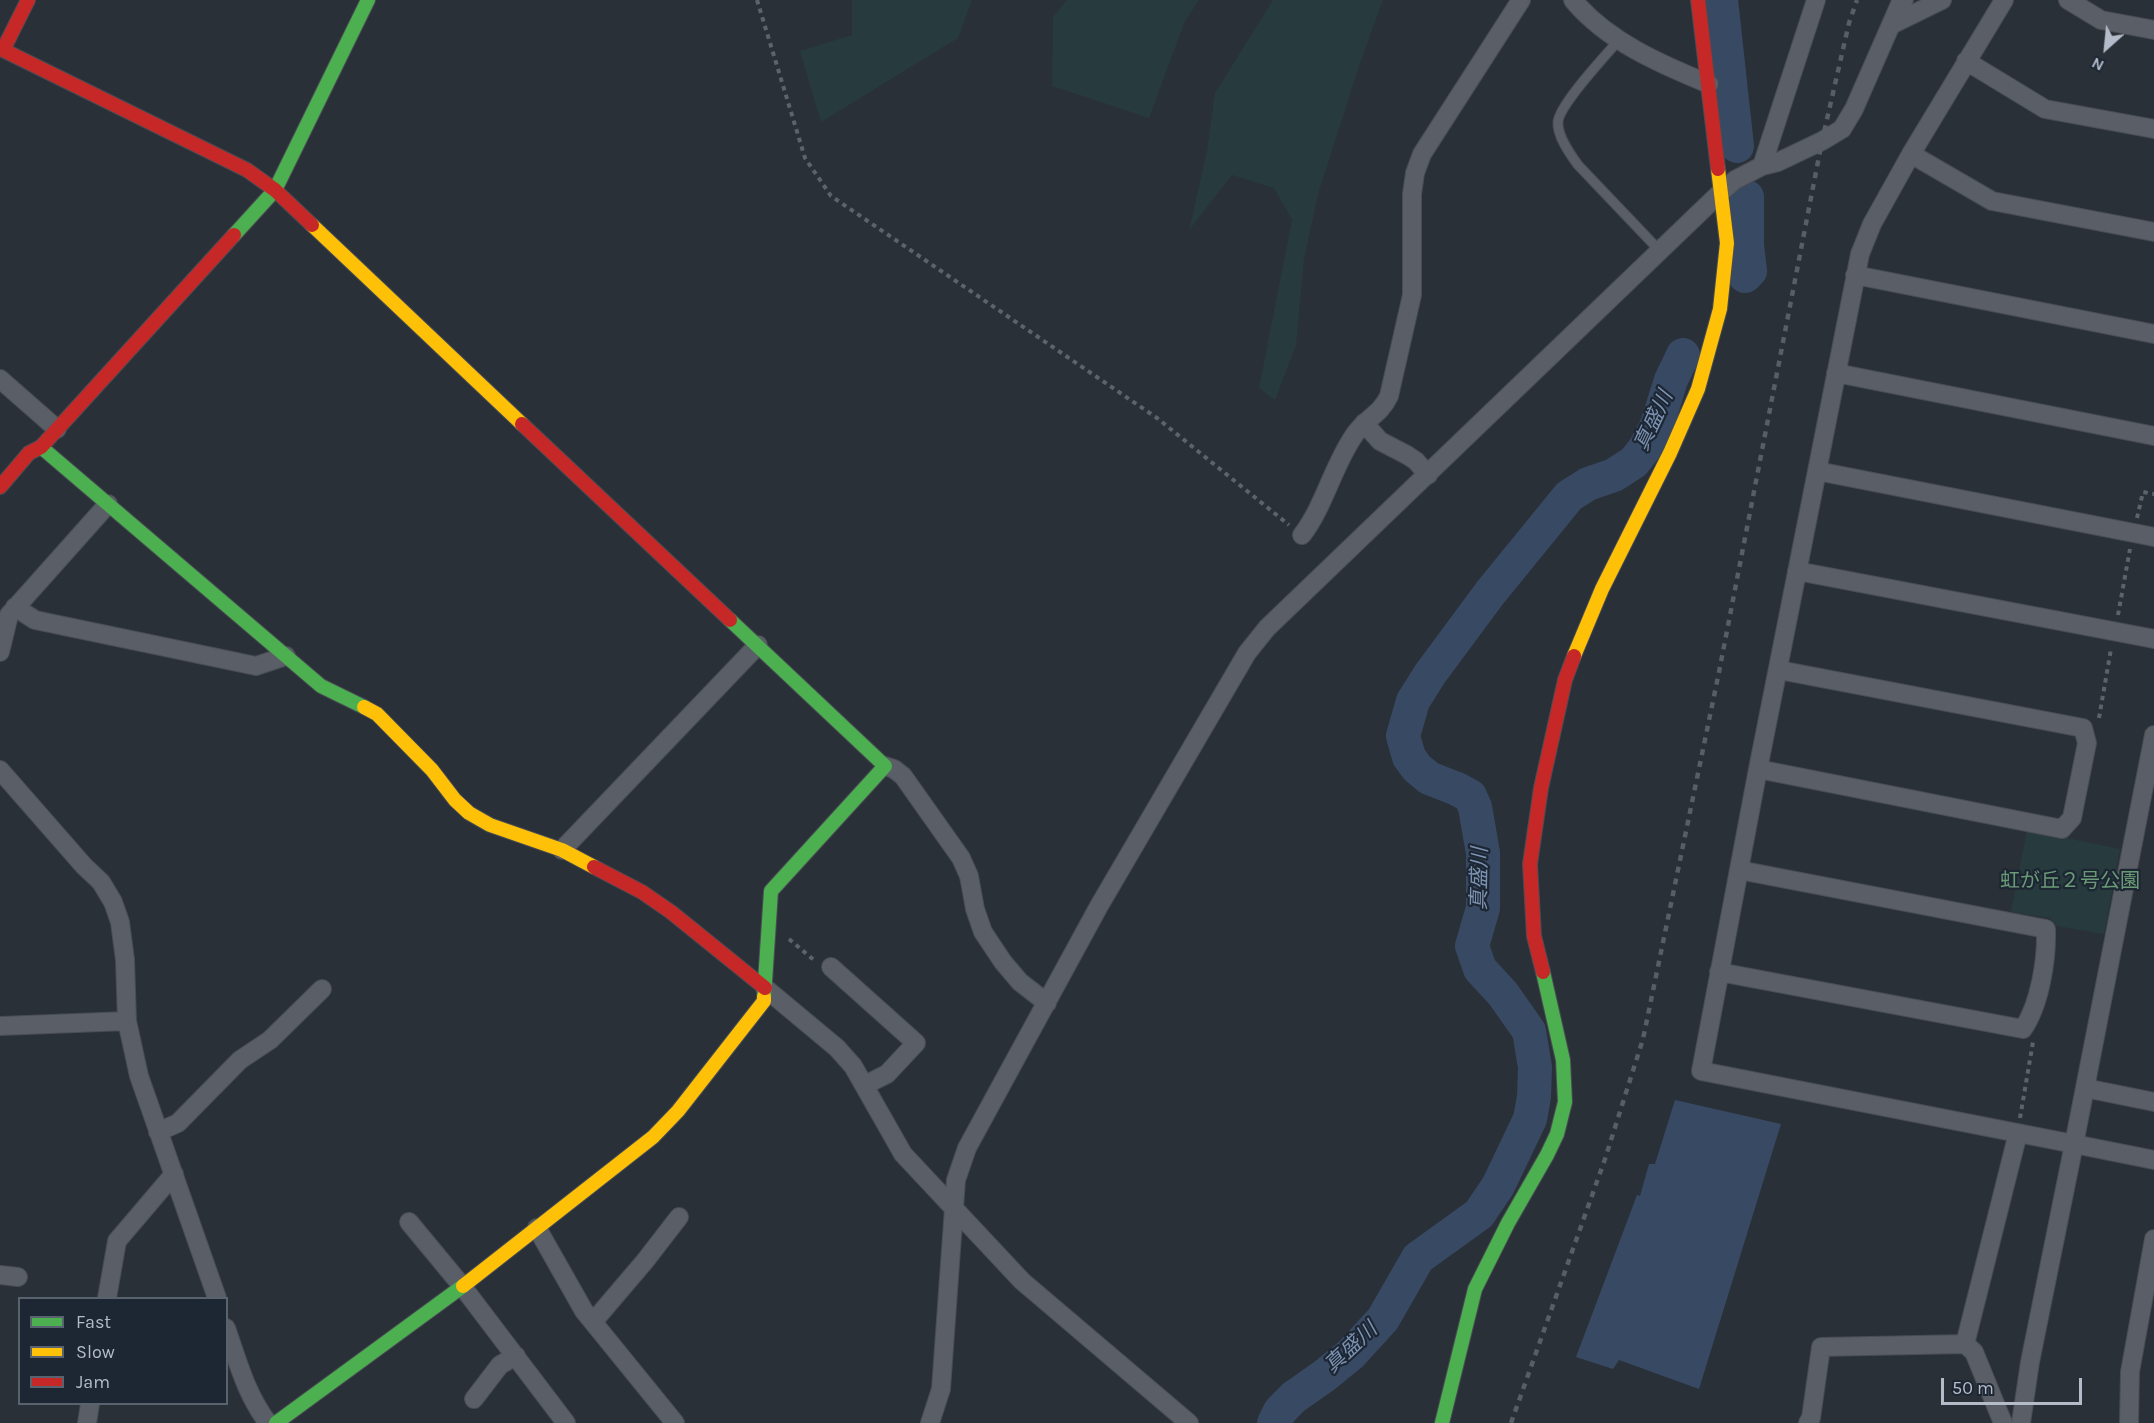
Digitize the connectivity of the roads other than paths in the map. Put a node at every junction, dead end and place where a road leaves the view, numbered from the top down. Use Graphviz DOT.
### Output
graph roads {
  1 [pos="28,0"];
  2 [pos="368,0"];
  3 [pos="1521,0"];
  4 [pos="1573,0"];
  5 [pos="1698,0"];
  6 [pos="1816,0"];
  7 [pos="1904,0"];
  8 [pos="1942,0"];
  9 [pos="2004,0"];
  10 [pos="2068,0"];
  11 [pos="1891,25"];
  12 [pos="2154,30"];
  13 [pos="1619,40"];
  14 [pos="1966,61"];
  15 [pos="1709,84"];
  16 [pos="2154,129"];
  17 [pos="1911,154"];
  18 [pos="1762,166"];
  19 [pos="275,190"];
  20 [pos="1721,192"];
  21 [pos="2154,232"];
  22 [pos="1659,250"];
  23 [pos="1855,275"];
  24 [pos="2154,334"];
  25 [pos="1836,373"];
  26 [pos="0,379"];
  27 [pos="1364,423"];
  28 [pos="57,429"];
  29 [pos="2154,436"];
  30 [pos="41,447"];
  31 [pos="1817,471"];
  32 [pos="1428,475"];
  33 [pos="0,487"];
  34 [pos="108,504"];
  35 [pos="1302,535"];
  36 [pos="2154,537"];
  37 [pos="1797,571"];
  38 [pos="15,607"];
  39 [pos="2154,639"];
  40 [pos="758,645"];
  41 [pos="0,652"];
  42 [pos="286,656"];
  43 [pos="1779,669"];
  44 [pos="2154,735"];
  45 [pos="885,766"];
  46 [pos="1758,769"];
  47 [pos="0,770"];
  48 [pos="562,850"];
  49 [pos="1739,870"];
  50 [pos="831,967"];
  51 [pos="1719,972"];
  52 [pos="765,988"];
  53 [pos="322,989"];
  54 [pos="1047,1003"];
  55 [pos="127,1021"];
  56 [pos="0,1026"];
  57 [pos="865,1085"];
  58 [pos="2085,1088"];
  59 [pos="2154,1102"];
  60 [pos="158,1132"];
  61 [pos="2018,1133"];
  62 [pos="2074,1144"];
  63 [pos="2154,1160"];
  64 [pos="174,1174"];
  65 [pos="953,1210"];
  66 [pos="679,1217"];
  67 [pos="409,1222"];
  68 [pos="537,1228"];
  69 [pos="2154,1239"];
  70 [pos="462,1286"];
  71 [pos="107,1297"];
  72 [pos="216,1297"];
  73 [pos="593,1322"];
  74 [pos="228,1334"];
  75 [pos="1965,1344"];
  76 [pos="516,1356"];
  77 [pos="474,1399"];
  78 [pos="90,1405"];
  79 [pos="1187,1422"];
  80 [pos="87,1423"];
  81 [pos="268,1423"];
  82 [pos="276,1423"];
  83 [pos="566,1423"];
  84 [pos="675,1423"];
  85 [pos="930,1423"];
  86 [pos="1442,1423"];
  87 [pos="1808,1423"];
  88 [pos="2003,1423"];
  89 [pos="2021,1423"];
  90 [pos="2129,1423"];
  1 -- 19 [label="street"];
  2 -- 19 [label="street"];
  3 -- 27 [label="street"];
  4 -- 13 [label="street"];
  5 -- 15 [label="street"];
  6 -- 18 [label="street"];
  7 -- 11 [label="street"];
  8 -- 11 [label="street"];
  9 -- 14 [label="street"];
  10 -- 12 [label="street"];
  11 -- 18 [label="street"];
  13 -- 15 [label="street"];
  13 -- 22 [label="lane"];
  14 -- 16 [label="street"];
  14 -- 17 [label="street"];
  15 -- 20 [label="street"];
  17 -- 21 [label="street"];
  17 -- 23 [label="street"];
  18 -- 20 [label="street"];
  19 -- 28 [label="street"];
  19 -- 40 [label="street"];
  20 -- 22 [label="street"];
  20 -- 86 [label="street"];
  22 -- 32 [label="street"];
  23 -- 24 [label="street"];
  23 -- 25 [label="street"];
  25 -- 29 [label="street"];
  25 -- 31 [label="street"];
  26 -- 28 [label="street"];
  27 -- 32 [label="street"];
  27 -- 35 [label="street"];
  28 -- 30 [label="street"];
  30 -- 33 [label="street"];
  30 -- 34 [label="street"];
  31 -- 36 [label="street"];
  31 -- 37 [label="street"];
  32 -- 54 [label="street"];
  34 -- 38 [label="street"];
  34 -- 42 [label="street"];
  37 -- 39 [label="street"];
  37 -- 43 [label="street"];
  38 -- 41 [label="street"];
  38 -- 42 [label="street"];
  40 -- 45 [label="street"];
  40 -- 48 [label="street"];
  42 -- 48 [label="street"];
  43 -- 46 [label="street"];
  43 -- 46 [label="street"];
  44 -- 58 [label="street"];
  45 -- 52 [label="street"];
  45 -- 54 [label="street"];
  46 -- 49 [label="street"];
  47 -- 55 [label="street"];
  48 -- 52 [label="street"];
  49 -- 51 [label="street"];
  49 -- 51 [label="street"];
  50 -- 57 [label="street"];
  51 -- 61 [label="street"];
  52 -- 57 [label="street"];
  52 -- 68 [label="street"];
  53 -- 60 [label="street"];
  54 -- 65 [label="street"];
  55 -- 56 [label="street"];
  55 -- 60 [label="street"];
  57 -- 65 [label="street"];
  58 -- 59 [label="street"];
  58 -- 62 [label="street"];
  60 -- 64 [label="street"];
  61 -- 62 [label="street"];
  61 -- 75 [label="street"];
  62 -- 63 [label="street"];
  62 -- 89 [label="street"];
  64 -- 71 [label="street"];
  64 -- 72 [label="street"];
  65 -- 79 [label="street"];
  65 -- 85 [label="street"];
  66 -- 73 [label="street"];
  67 -- 70 [label="street"];
  68 -- 70 [label="street"];
  68 -- 73 [label="street"];
  69 -- 90 [label="street"];
  70 -- 76 [label="street"];
  70 -- 82 [label="street"];
  73 -- 84 [label="street"];
  74 -- 81 [label="street"];
  75 -- 87 [label="street"];
  75 -- 88 [label="street"];
  76 -- 77 [label="street"];
  76 -- 83 [label="street"];
  78 -- 80 [label="street"];
}
